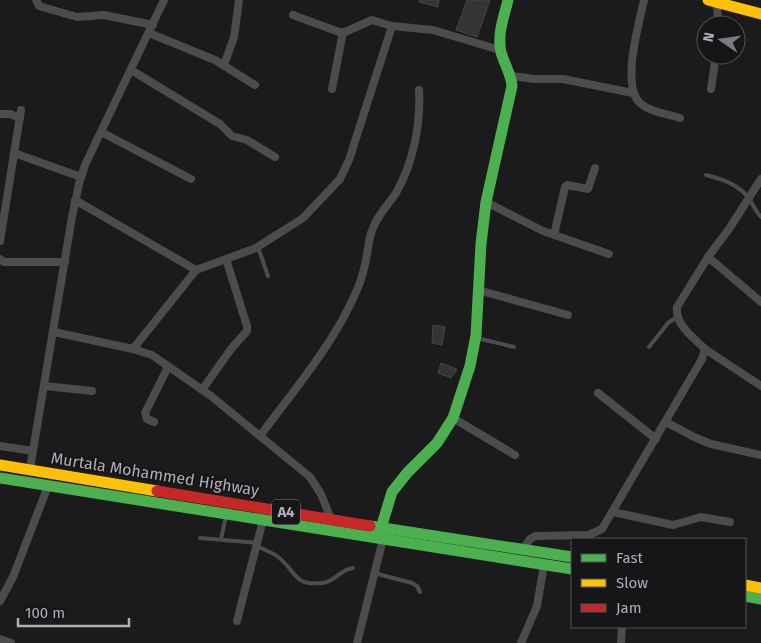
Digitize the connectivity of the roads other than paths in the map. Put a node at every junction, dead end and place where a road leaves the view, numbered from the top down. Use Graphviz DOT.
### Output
graph roads {
  1 [pos="36,0"];
  2 [pos="164,0"];
  3 [pos="239,0"];
  4 [pos="508,0"];
  5 [pos="644,0"];
  6 [pos="712,1"];
  7 [pos="761,14"];
  8 [pos="293,15"];
  9 [pos="716,15"];
  10 [pos="153,25"];
  11 [pos="392,26"];
  12 [pos="343,32"];
  13 [pos="149,33"];
  14 [pos="500,50"];
  15 [pos="224,65"];
  16 [pos="715,65"];
  17 [pos="131,70"];
  18 [pos="512,76"];
  19 [pos="255,85"];
  20 [pos="332,89"];
  21 [pos="711,89"];
  22 [pos="419,90"];
  23 [pos="633,93"];
  24 [pos="0,114"];
  25 [pos="680,118"];
  26 [pos="101,132"];
  27 [pos="14,154"];
  28 [pos="274,157"];
  29 [pos="595,168"];
  30 [pos="706,174"];
  31 [pos="81,177"];
  32 [pos="191,179"];
  33 [pos="761,179"];
  34 [pos="748,198"];
  35 [pos="75,200"];
  36 [pos="486,202"];
  37 [pos="761,217"];
  38 [pos="554,235"];
  39 [pos="0,242"];
  40 [pos="258,247"];
  41 [pos="609,254"];
  42 [pos="708,257"];
  43 [pos="226,259"];
  44 [pos="1,261"];
  45 [pos="65,262"];
  46 [pos="196,270"];
  47 [pos="268,276"];
  48 [pos="478,290"];
  49 [pos="761,302"];
  50 [pos="568,315"];
  51 [pos="677,317"];
  52 [pos="54,332"];
  53 [pos="475,337"];
  54 [pos="514,347"];
  55 [pos="649,348"];
  56 [pos="133,349"];
  57 [pos="705,349"];
  58 [pos="168,367"];
  59 [pos="45,386"];
  60 [pos="761,386"];
  61 [pos="202,390"];
  62 [pos="92,391"];
  63 [pos="598,393"];
  64 [pos="453,418"];
  65 [pos="154,422"];
  66 [pos="666,422"];
  67 [pos="260,436"];
  68 [pos="656,439"];
  69 [pos="0,446"];
  70 [pos="33,451"];
  71 [pos="516,455"];
  72 [pos="761,455"];
  73 [pos="0,465"];
  74 [pos="30,470"];
  75 [pos="0,478"];
  76 [pos="48,486"];
  77 [pos="612,512"];
  78 [pos="226,514"];
  79 [pos="331,519"];
  80 [pos="264,520"];
  81 [pos="730,522"];
  82 [pos="382,533"];
  83 [pos="200,538"];
  84 [pos="221,539"];
  85 [pos="257,545"];
  86 [pos="524,549"];
  87 [pos="571,557"];
  88 [pos="544,565"];
  89 [pos="354,568"];
  90 [pos="571,569"];
  91 [pos="374,573"];
  92 [pos="746,585"];
  93 [pos="761,588"];
  94 [pos="420,592"];
  95 [pos="746,596"];
  96 [pos="761,599"];
  97 [pos="0,601"];
  98 [pos="237,621"];
  99 [pos="622,628"];
  100 [pos="0,639"];
  101 [pos="11,643"];
  102 [pos="357,643"];
  103 [pos="521,643"];
  104 [pos="622,643"];
  1 -- 10 [label="street"];
  2 -- 10 [label="street"];
  3 -- 15 [label="street"];
  4 -- 14 [label="main road"];
  5 -- 23 [label="street"];
  6 -- 7 [label="main road"];
  6 -- 9 [label="street"];
  8 -- 12 [label="street"];
  10 -- 13 [label="street"];
  11 -- 12 [label="street"];
  11 -- 14 [label="street"];
  11 -- 40 [label="street"];
  12 -- 20 [label="street"];
  13 -- 15 [label="street"];
  13 -- 17 [label="street"];
  14 -- 18 [label="main road"];
  15 -- 19 [label="street"];
  16 -- 21 [label="street"];
  17 -- 26 [label="street"];
  17 -- 28 [label="street"];
  18 -- 23 [label="street"];
  18 -- 36 [label="main road"];
  22 -- 67 [label="street"];
  23 -- 25 [label="street"];
  24 -- 27 [label="street"];
  26 -- 31 [label="street"];
  26 -- 32 [label="street"];
  27 -- 31 [label="street"];
  27 -- 39 [label="street"];
  29 -- 38 [label="street"];
  30 -- 34 [label="lane"];
  31 -- 35 [label="street"];
  33 -- 34 [label="street"];
  34 -- 37 [label="lane"];
  34 -- 42 [label="street"];
  35 -- 45 [label="street"];
  35 -- 46 [label="street"];
  36 -- 38 [label="street"];
  36 -- 48 [label="main road"];
  38 -- 41 [label="street"];
  40 -- 43 [label="street"];
  40 -- 47 [label="lane"];
  42 -- 49 [label="street"];
  42 -- 51 [label="street"];
  43 -- 46 [label="street"];
  43 -- 61 [label="street"];
  44 -- 45 [label="street"];
  45 -- 52 [label="street"];
  46 -- 56 [label="street"];
  48 -- 50 [label="street"];
  48 -- 53 [label="main road"];
  51 -- 55 [label="lane"];
  51 -- 57 [label="street"];
  52 -- 56 [label="street"];
  52 -- 59 [label="street"];
  53 -- 54 [label="lane"];
  53 -- 64 [label="main road"];
  56 -- 58 [label="street"];
  57 -- 60 [label="street"];
  57 -- 66 [label="street"];
  58 -- 61 [label="street"];
  58 -- 65 [label="street"];
  59 -- 62 [label="street"];
  59 -- 70 [label="street"];
  61 -- 67 [label="street"];
  63 -- 68 [label="street"];
  64 -- 71 [label="street"];
  64 -- 82 [label="main road"];
  66 -- 68 [label="street"];
  66 -- 72 [label="street"];
  67 -- 79 [label="street"];
  68 -- 77 [label="street"];
  69 -- 70 [label="street"];
  70 -- 74 [label="street"];
  73 -- 74 [label="main road, Murtala Mohammed Highway / A4"];
  74 -- 79 [label="main road, Murtala Mohammed Highway / A4"];
  75 -- 76 [label="main road, Murtala Mohammed Highway / A4"];
  76 -- 78 [label="main road, Murtala Mohammed Highway / A4"];
  76 -- 97 [label="street"];
  77 -- 81 [label="street"];
  77 -- 86 [label="street"];
  78 -- 80 [label="main road, Murtala Mohammed Highway / A4"];
  78 -- 84 [label="lane"];
  79 -- 82 [label="main road, Murtala Mohammed Highway / A4"];
  80 -- 82 [label="main road, Murtala Mohammed Highway / A4"];
  80 -- 85 [label="street"];
  82 -- 86 [label="main road, Murtala Mohammed Highway / A4"];
  82 -- 88 [label="main road, Murtala Mohammed Highway / A4"];
  82 -- 91 [label="street"];
  83 -- 84 [label="lane"];
  84 -- 85 [label="lane"];
  85 -- 89 [label="lane"];
  85 -- 98 [label="street"];
  86 -- 87 [label="main road, Murtala Mohammed Highway / A4"];
  88 -- 90 [label="main road, Murtala Mohammed Highway / A4"];
  88 -- 103 [label="street"];
  91 -- 94 [label="lane"];
  91 -- 102 [label="street"];
  92 -- 93 [label="main road"];
  95 -- 96 [label="main road"];
  99 -- 104 [label="street"];
  100 -- 101 [label="street"];
}
